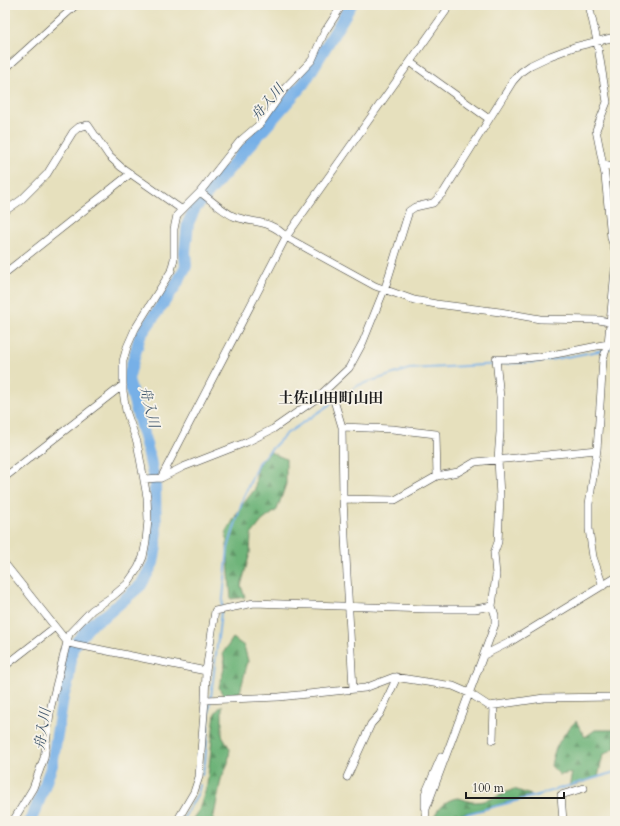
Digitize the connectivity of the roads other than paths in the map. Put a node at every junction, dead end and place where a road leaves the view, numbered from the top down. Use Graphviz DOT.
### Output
graph roads {
  1 [pos="76,5"];
  2 [pos="342,5"];
  3 [pos="447,5"];
  4 [pos="589,5"];
  5 [pos="615,37"];
  6 [pos="597,41"];
  7 [pos="410,62"];
  8 [pos="5,69"];
  9 [pos="489,119"];
  10 [pos="602,163"];
  11 [pos="615,167"];
  12 [pos="130,174"];
  13 [pos="204,195"];
  14 [pos="181,209"];
  15 [pos="5,211"];
  16 [pos="286,237"];
  17 [pos="615,250"];
  18 [pos="615,270"];
  19 [pos="5,273"];
  20 [pos="384,290"];
  21 [pos="609,322"];
  22 [pos="611,344"];
  23 [pos="123,385"];
  24 [pos="326,391"];
  25 [pos="342,427"];
  26 [pos="597,450"];
  27 [pos="498,459"];
  28 [pos="437,476"];
  29 [pos="5,477"];
  30 [pos="161,478"];
  31 [pos="144,479"];
  32 [pos="343,499"];
  33 [pos="5,564"];
  34 [pos="615,578"];
  35 [pos="603,586"];
  36 [pos="492,606"];
  37 [pos="350,607"];
  38 [pos="55,627"];
  39 [pos="68,643"];
  40 [pos="484,655"];
  41 [pos="5,666"];
  42 [pos="206,671"];
  43 [pos="397,677"];
  44 [pos="353,689"];
  45 [pos="469,693"];
  46 [pos="615,697"];
  47 [pos="207,700"];
  48 [pos="494,706"];
  49 [pos="493,740"];
  50 [pos="347,777"];
  51 [pos="584,788"];
  52 [pos="424,819"];
  53 [pos="13,821"];
  54 [pos="177,821"];
  55 [pos="563,821"];
  1 -- 8 [label="street"];
  2 -- 13 [label="street"];
  3 -- 7 [label="street"];
  4 -- 6 [label="street"];
  5 -- 6 [label="street"];
  6 -- 9 [label="street"];
  6 -- 10 [label="street"];
  7 -- 9 [label="street"];
  7 -- 16 [label="street"];
  9 -- 20 [label="street"];
  10 -- 11 [label="street"];
  10 -- 17 [label="street"];
  12 -- 14 [label="street"];
  12 -- 15 [label="street"];
  12 -- 19 [label="street"];
  13 -- 14 [label="street"];
  13 -- 16 [label="street"];
  14 -- 23 [label="street"];
  16 -- 20 [label="street"];
  16 -- 30 [label="street"];
  18 -- 21 [label="street"];
  20 -- 21 [label="street"];
  20 -- 24 [label="street"];
  21 -- 22 [label="street"];
  22 -- 26 [label="street"];
  22 -- 27 [label="street"];
  23 -- 29 [label="street"];
  23 -- 31 [label="street"];
  24 -- 25 [label="street"];
  24 -- 30 [label="street"];
  25 -- 28 [label="street"];
  25 -- 32 [label="street"];
  26 -- 27 [label="street"];
  26 -- 35 [label="street"];
  27 -- 28 [label="street"];
  27 -- 36 [label="street"];
  28 -- 32 [label="street"];
  30 -- 31 [label="street"];
  31 -- 39 [label="street"];
  32 -- 37 [label="street"];
  33 -- 38 [label="street"];
  34 -- 35 [label="street"];
  35 -- 40 [label="street"];
  36 -- 37 [label="street"];
  36 -- 40 [label="street"];
  37 -- 42 [label="street"];
  37 -- 44 [label="street"];
  38 -- 39 [label="street"];
  38 -- 41 [label="street"];
  39 -- 42 [label="street"];
  39 -- 53 [label="street"];
  40 -- 45 [label="street"];
  42 -- 47 [label="street"];
  43 -- 44 [label="street"];
  43 -- 45 [label="street"];
  43 -- 50 [label="street"];
  44 -- 47 [label="street"];
  45 -- 48 [label="street"];
  45 -- 52 [label="street"];
  46 -- 48 [label="street"];
  47 -- 54 [label="street"];
  48 -- 49 [label="street"];
  51 -- 55 [label="street"];
}
